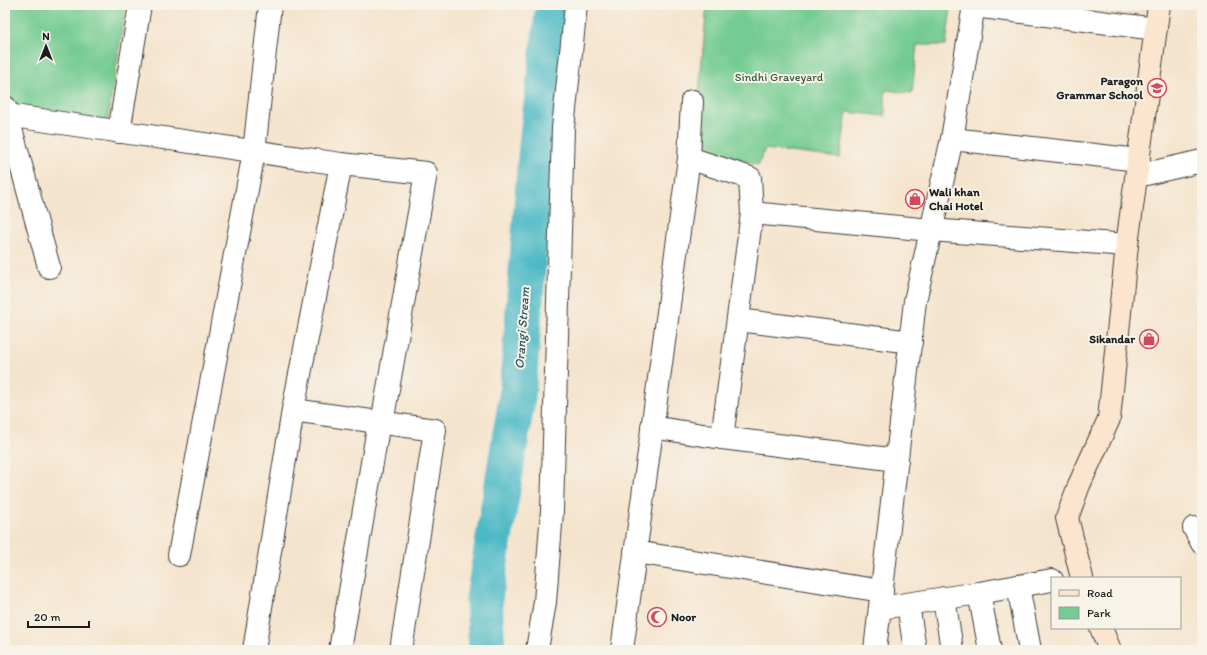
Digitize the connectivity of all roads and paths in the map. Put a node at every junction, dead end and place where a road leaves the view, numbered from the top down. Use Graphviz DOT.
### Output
graph roads {
  1 [pos="140,5"];
  2 [pos="270,5"];
  3 [pos="576,5"];
  4 [pos="974,5"];
  5 [pos="1159,5"];
  6 [pos="1156,29"];
  7 [pos="692,101"];
  8 [pos="6,111"];
  9 [pos="119,132"];
  10 [pos="952,139"];
  11 [pos="254,152"];
  12 [pos="689,158"];
  13 [pos="1202,161"];
  14 [pos="341,164"];
  15 [pos="1138,168"];
  16 [pos="752,213"];
  17 [pos="932,230"];
  18 [pos="1127,245"];
  19 [pos="49,267"];
  20 [pos="738,320"];
  21 [pos="910,342"];
  22 [pos="293,410"];
  23 [pos="381,422"];
  24 [pos="652,427"];
  25 [pos="722,438"];
  26 [pos="897,460"];
  27 [pos="635,552"];
  28 [pos="179,555"];
  29 [pos="1076,577"];
  30 [pos="1051,580"];
  31 [pos="1018,586"];
  32 [pos="979,593"];
  33 [pos="944,598"];
  34 [pos="881,600"];
  35 [pos="908,604"];
  36 [pos="1101,629"];
  37 [pos="254,650"];
  38 [pos="340,650"];
  39 [pos="401,650"];
  40 [pos="538,650"];
  41 [pos="622,650"];
  42 [pos="875,650"];
  43 [pos="915,650"];
  44 [pos="952,650"];
  45 [pos="990,650"];
  46 [pos="1030,650"];
  47 [pos="1110,650"];
  1 -- 9 [label="street"];
  2 -- 11 [label="street"];
  3 -- 40 [label="street"];
  4 -- 6 [label="street"];
  4 -- 10 [label="street"];
  5 -- 6 [label="street"];
  6 -- 15 [label="street"];
  7 -- 12 [label="street"];
  8 -- 9 [label="street"];
  8 -- 19 [label="street"];
  9 -- 11 [label="street"];
  10 -- 15 [label="street"];
  10 -- 17 [label="street"];
  11 -- 14 [label="street"];
  11 -- 28 [label="street"];
  12 -- 16 [label="street"];
  12 -- 24 [label="street"];
  13 -- 15 [label="street"];
  14 -- 22 [label="street"];
  14 -- 23 [label="street"];
  15 -- 18 [label="street"];
  16 -- 17 [label="street"];
  16 -- 20 [label="street"];
  17 -- 18 [label="street"];
  17 -- 21 [label="street"];
  18 -- 29 [label="street"];
  20 -- 21 [label="street"];
  20 -- 25 [label="street"];
  21 -- 26 [label="street"];
  22 -- 23 [label="street"];
  22 -- 37 [label="street"];
  23 -- 38 [label="street"];
  23 -- 39 [label="street"];
  24 -- 25 [label="street"];
  24 -- 27 [label="street"];
  25 -- 26 [label="street"];
  26 -- 34 [label="street"];
  27 -- 34 [label="street"];
  27 -- 41 [label="street"];
  30 -- 31 [label="street"];
  31 -- 32 [label="street"];
  31 -- 46 [label="street"];
  32 -- 33 [label="street"];
  32 -- 45 [label="street"];
  33 -- 35 [label="street"];
  33 -- 44 [label="street"];
  34 -- 35 [label="street"];
  34 -- 42 [label="street"];
  35 -- 43 [label="street"];
  36 -- 47 [label="street"];
}
